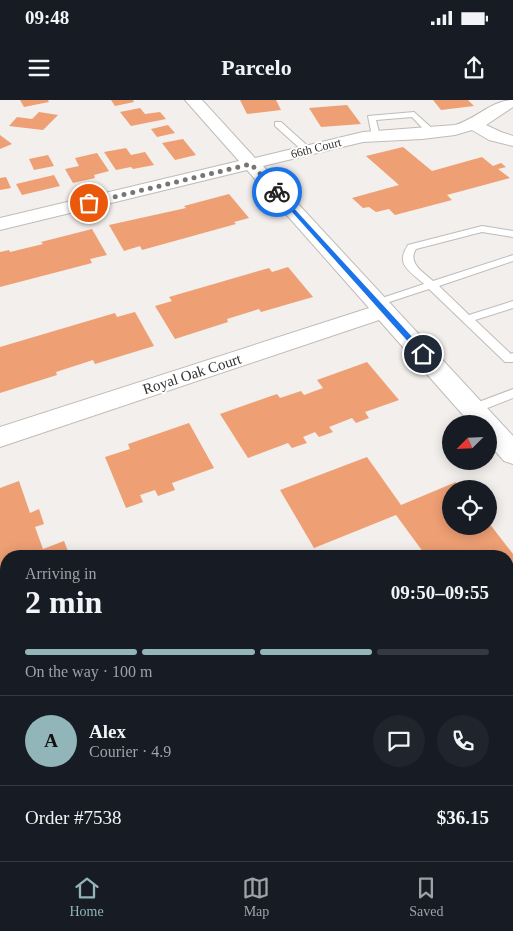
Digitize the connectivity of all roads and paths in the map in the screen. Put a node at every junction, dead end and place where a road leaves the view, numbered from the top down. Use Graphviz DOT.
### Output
graph roads {
  1 [pos="193,100"];
  2 [pos="510,100"];
  3 [pos="278,124"];
  4 [pos="474,125"];
  5 [pos="513,142"];
  6 [pos="307,150"];
  7 [pos="251,164"];
  8 [pos="0,224"];
  9 [pos="513,234"];
  10 [pos="513,258"];
  11 [pos="431,285"];
  12 [pos="513,304"];
  13 [pos="380,307"];
  14 [pos="467,319"];
  15 [pos="513,357"];
  16 [pos="513,393"];
  17 [pos="477,415"];
  18 [pos="484,415"];
  19 [pos="0,437"];
  20 [pos="498,438"];
  21 [pos="513,454"];
  1 -- 7 [label="street"];
  2 -- 4 [label="street, 66th Court"];
  3 -- 6 [label="lane"];
  4 -- 5 [label="street"];
  4 -- 6 [label="street, 66th Court"];
  6 -- 7 [label="street, 66th Court"];
  7 -- 8 [label="street, 66th Court"];
  7 -- 13 [label="street"];
  9 -- 11 [label="lane"];
  10 -- 11 [label="lane"];
  11 -- 13 [label="lane"];
  11 -- 14 [label="lane"];
  12 -- 14 [label="lane"];
  13 -- 17 [label="street"];
  13 -- 19 [label="street, Royal Oak Court"];
  14 -- 15 [label="lane"];
  16 -- 18 [label="lane"];
  20 -- 21 [label="street"];
}
